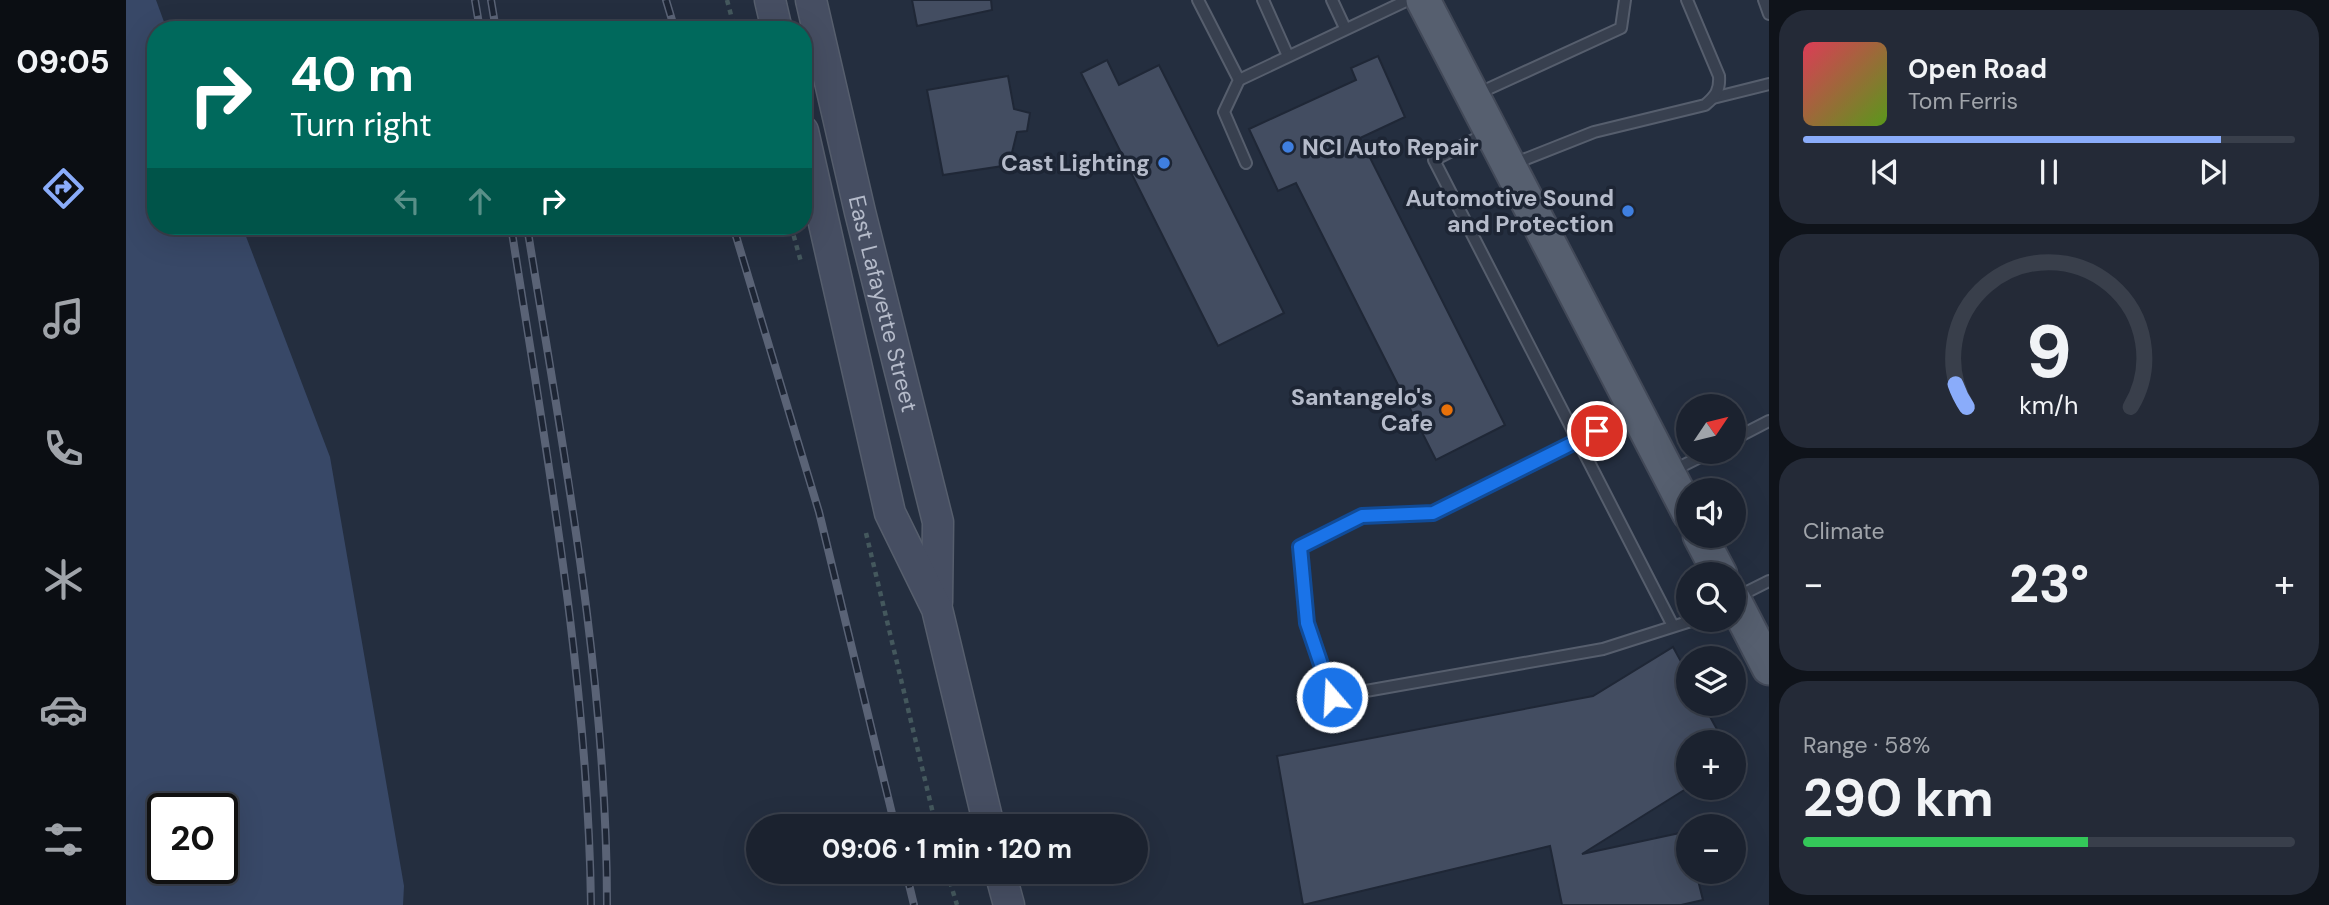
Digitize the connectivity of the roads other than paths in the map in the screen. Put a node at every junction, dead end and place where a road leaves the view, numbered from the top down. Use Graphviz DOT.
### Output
graph roads {
  1 [pos="769,0"];
  2 [pos="811,0"];
  3 [pos="1198,0"];
  4 [pos="1263,0"];
  5 [pos="1332,0"];
  6 [pos="1625,0"];
  7 [pos="1687,0"];
  8 [pos="1764,0"];
  9 [pos="1423,1"];
  10 [pos="1769,14"];
  11 [pos="775,21"];
  12 [pos="1345,28"];
  13 [pos="1288,56"];
  14 [pos="1239,80"];
  15 [pos="1769,84"];
  16 [pos="1472,97"];
  17 [pos="1713,98"];
  18 [pos="1490,131"];
  19 [pos="1246,163"];
  20 [pos="1507,166"];
  21 [pos="812,171"];
  22 [pos="1636,412"];
  23 [pos="1769,421"];
  24 [pos="1746,433"];
  25 [pos="1577,441"];
  26 [pos="1686,464"];
  27 [pos="1668,473"];
  28 [pos="1676,488"];
  29 [pos="1769,581"];
  30 [pos="1746,593"];
  31 [pos="937,609"];
  32 [pos="1746,623"];
  33 [pos="1676,625"];
  34 [pos="1672,626"];
  35 [pos="1769,668"];
  36 [pos="986,814"];
  37 [pos="1003,884"];
  38 [pos="1009,905"];
  1 -- 11 [label="street"];
  2 -- 31 [label="street, East Lafayette Street"];
  3 -- 14 [label="lane"];
  4 -- 13 [label="lane"];
  5 -- 12 [label="lane"];
  6 -- 16 [label="lane"];
  7 -- 17 [label="lane"];
  8 -- 10 [label="lane"];
  9 -- 12 [label="lane"];
  9 -- 16 [label="main road"];
  12 -- 13 [label="lane"];
  13 -- 14 [label="lane"];
  14 -- 19 [label="lane"];
  15 -- 17 [label="lane"];
  16 -- 18 [label="main road"];
  17 -- 20 [label="lane"];
  18 -- 20 [label="main road"];
  18 -- 25 [label="lane"];
  20 -- 22 [label="main road"];
  21 -- 31 [label="street, East Lafayette Street"];
  22 -- 25 [label="lane"];
  22 -- 27 [label="main road"];
  23 -- 24 [label="lane"];
  25 -- 34 [label="lane"];
  25 -- 34 [label="lane"];
  26 -- 27 [label="lane"];
  27 -- 28 [label="main road"];
  29 -- 30 [label="lane"];
  31 -- 36 [label="street, East Lafayette Street"];
  32 -- 35 [label="main road"];
  33 -- 34 [label="lane"];
  37 -- 38 [label="street"];
}
